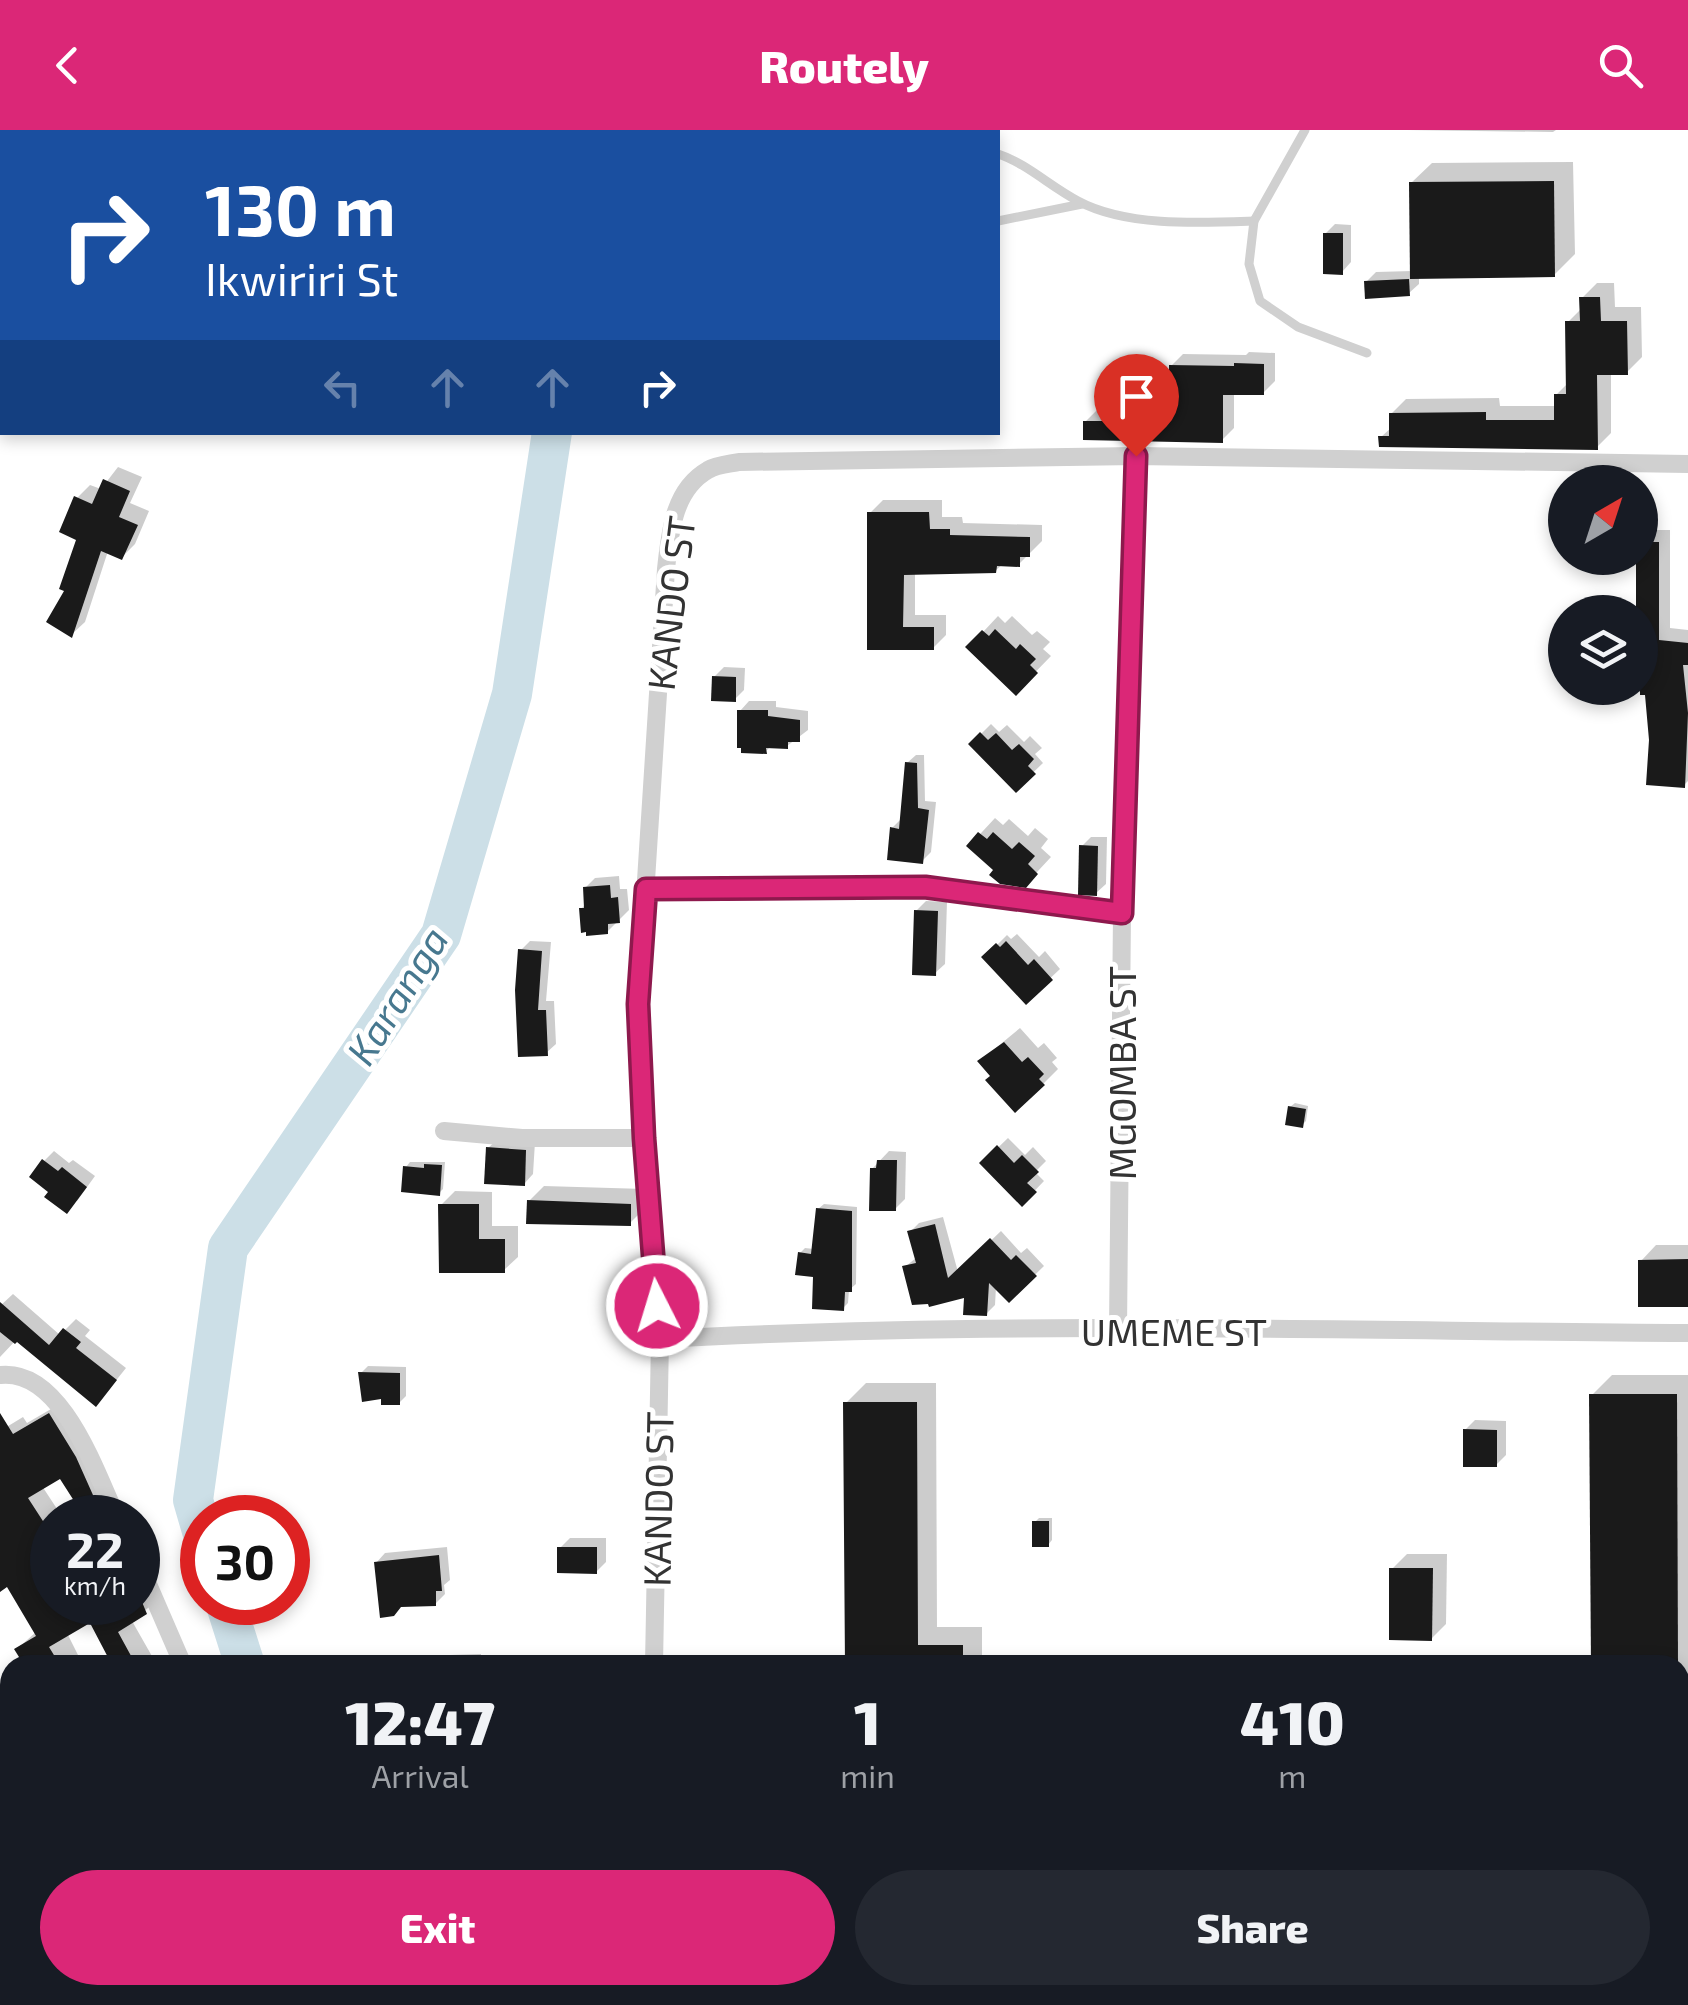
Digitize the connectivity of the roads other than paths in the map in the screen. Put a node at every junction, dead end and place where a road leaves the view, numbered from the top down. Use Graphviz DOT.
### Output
graph roads {
  1 [pos="1305,130"];
  2 [pos="1000,155"];
  3 [pos="1082,204"];
  4 [pos="1000,220"];
  5 [pos="1254,221"];
  6 [pos="1367,353"];
  7 [pos="1136,456"];
  8 [pos="1688,464"];
  9 [pos="646,889"];
  10 [pos="1122,913"];
  11 [pos="444,1131"];
  12 [pos="644,1138"];
  13 [pos="1118,1330"];
  14 [pos="1688,1332"];
  15 [pos="660,1339"];
  16 [pos="0,1375"];
  17 [pos="106,1495"];
  18 [pos="160,1611"];
  19 [pos="180,1655"];
  20 [pos="654,1655"];
  1 -- 5 [label="lane"];
  2 -- 3 [label="lane"];
  3 -- 4 [label="lane"];
  3 -- 5 [label="lane"];
  5 -- 6 [label="lane"];
  7 -- 8 [label="street, KANDO ST"];
  7 -- 9 [label="street, KANDO ST"];
  7 -- 10 [label="street, MGOMBA ST"];
  9 -- 10 [label="street"];
  9 -- 12 [label="street, KANDO ST"];
  10 -- 13 [label="street, MGOMBA ST"];
  11 -- 12 [label="street"];
  12 -- 15 [label="street, KANDO ST"];
  13 -- 14 [label="street, UMEME ST"];
  13 -- 15 [label="street, UMEME ST"];
  15 -- 20 [label="street, KANDO ST"];
  16 -- 17 [label="street"];
  18 -- 19 [label="street"];
}
